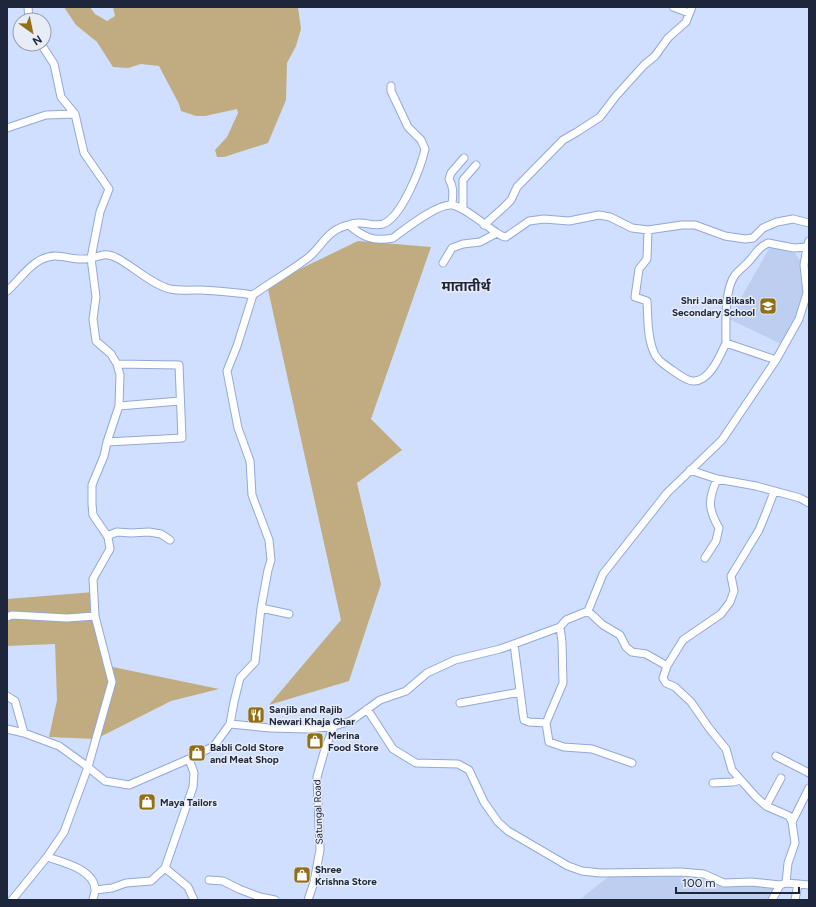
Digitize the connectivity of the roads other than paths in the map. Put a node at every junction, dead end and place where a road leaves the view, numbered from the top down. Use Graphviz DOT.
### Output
graph roads {
  1 [pos="673,7"];
  2 [pos="690,10"];
  3 [pos="46,52"];
  4 [pos="391,86"];
  5 [pos="75,114"];
  6 [pos="7,128"];
  7 [pos="464,158"];
  8 [pos="476,165"];
  9 [pos="452,204"];
  10 [pos="463,209"];
  11 [pos="809,223"];
  12 [pos="349,225"];
  13 [pos="484,225"];
  14 [pos="648,230"];
  15 [pos="496,233"];
  16 [pos="808,244"];
  17 [pos="91,258"];
  18 [pos="443,263"];
  19 [pos="7,291"];
  20 [pos="253,296"];
  21 [pos="726,343"];
  22 [pos="776,360"];
  23 [pos="117,364"];
  24 [pos="180,401"];
  25 [pos="119,406"];
  26 [pos="106,442"];
  27 [pos="690,470"];
  28 [pos="717,479"];
  29 [pos="774,492"];
  30 [pos="809,503"];
  31 [pos="107,536"];
  32 [pos="170,540"];
  33 [pos="705,558"];
  34 [pos="261,608"];
  35 [pos="588,611"];
  36 [pos="289,614"];
  37 [pos="95,616"];
  38 [pos="7,617"];
  39 [pos="560,627"];
  40 [pos="514,644"];
  41 [pos="667,666"];
  42 [pos="520,692"];
  43 [pos="7,696"];
  44 [pos="460,703"];
  45 [pos="367,709"];
  46 [pos="546,723"];
  47 [pos="230,724"];
  48 [pos="334,726"];
  49 [pos="7,729"];
  50 [pos="24,733"];
  51 [pos="776,756"];
  52 [pos="188,759"];
  53 [pos="632,763"];
  54 [pos="88,767"];
  55 [pos="809,773"];
  56 [pos="781,778"];
  57 [pos="741,780"];
  58 [pos="713,783"];
  59 [pos="809,788"];
  60 [pos="766,806"];
  61 [pos="792,822"];
  62 [pos="47,857"];
  63 [pos="164,868"];
  64 [pos="209,880"];
  65 [pos="783,884"];
  66 [pos="798,884"];
  67 [pos="809,885"];
  68 [pos="95,890"];
  69 [pos="12,900"];
  70 [pos="92,900"];
  71 [pos="194,900"];
  72 [pos="275,900"];
  73 [pos="308,900"];
  74 [pos="772,900"];
  75 [pos="795,900"];
  1 -- 2 [label="street"];
  2 -- 13 [label="street"];
  3 -- 5 [label="street"];
  4 -- 12 [label="street"];
  5 -- 6 [label="street"];
  5 -- 17 [label="street"];
  7 -- 9 [label="street"];
  8 -- 10 [label="street"];
  9 -- 10 [label="street"];
  9 -- 12 [label="street"];
  10 -- 13 [label="street"];
  11 -- 14 [label="street"];
  12 -- 20 [label="street"];
  13 -- 15 [label="street"];
  14 -- 15 [label="street"];
  14 -- 21 [label="street"];
  15 -- 18 [label="street"];
  16 -- 21 [label="street"];
  16 -- 22 [label="street"];
  17 -- 19 [label="street"];
  17 -- 20 [label="street"];
  17 -- 23 [label="street"];
  20 -- 34 [label="street"];
  21 -- 22 [label="street"];
  22 -- 27 [label="street"];
  23 -- 24 [label="street"];
  23 -- 25 [label="street"];
  24 -- 25 [label="street"];
  24 -- 26 [label="street"];
  25 -- 26 [label="street"];
  26 -- 31 [label="street"];
  27 -- 28 [label="street"];
  27 -- 35 [label="street"];
  28 -- 29 [label="street"];
  28 -- 33 [label="street"];
  29 -- 30 [label="street"];
  29 -- 41 [label="street"];
  31 -- 32 [label="street"];
  31 -- 37 [label="street"];
  34 -- 36 [label="street"];
  34 -- 47 [label="street"];
  35 -- 39 [label="street"];
  35 -- 41 [label="street"];
  37 -- 38 [label="street"];
  37 -- 54 [label="street"];
  39 -- 40 [label="street"];
  39 -- 46 [label="street"];
  40 -- 42 [label="street"];
  40 -- 45 [label="street"];
  41 -- 57 [label="street"];
  42 -- 44 [label="street"];
  42 -- 46 [label="street"];
  43 -- 50 [label="street"];
  45 -- 48 [label="street"];
  45 -- 65 [label="street"];
  46 -- 53 [label="street"];
  47 -- 48 [label="street"];
  47 -- 52 [label="street"];
  48 -- 73 [label="street, Satungal Road"];
  49 -- 50 [label="street"];
  50 -- 54 [label="street"];
  51 -- 55 [label="street"];
  52 -- 54 [label="street"];
  52 -- 63 [label="street"];
  54 -- 62 [label="street"];
  56 -- 60 [label="street"];
  57 -- 58 [label="street"];
  57 -- 60 [label="street"];
  59 -- 61 [label="street"];
  60 -- 61 [label="street"];
  61 -- 65 [label="street"];
  62 -- 68 [label="street"];
  62 -- 69 [label="street"];
  63 -- 68 [label="street"];
  63 -- 71 [label="street"];
  64 -- 72 [label="street"];
  65 -- 66 [label="street"];
  65 -- 74 [label="street"];
  66 -- 67 [label="street"];
  66 -- 75 [label="street"];
  68 -- 70 [label="street"];
}
